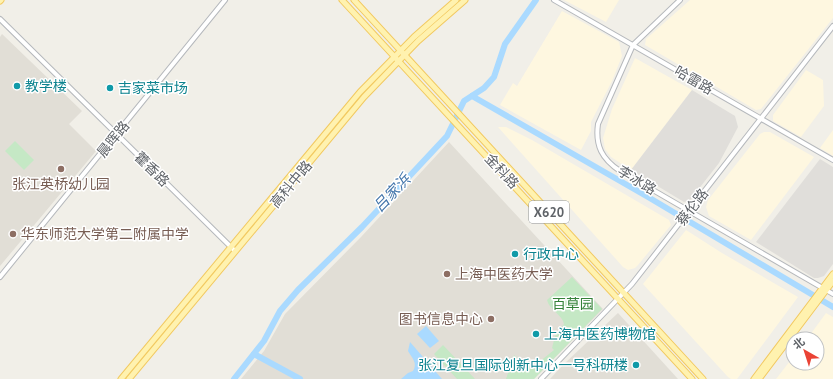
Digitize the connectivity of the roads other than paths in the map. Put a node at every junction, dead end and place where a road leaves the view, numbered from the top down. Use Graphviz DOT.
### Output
graph roads {
  1 [pos="226,0"];
  2 [pos="342,0"];
  3 [pos="354,0"];
  4 [pos="456,0"];
  5 [pos="465,0"];
  6 [pos="554,0"];
  7 [pos="680,0"];
  8 [pos="0,19"];
  9 [pos="833,26"];
  10 [pos="833,30"];
  11 [pos="633,45"];
  12 [pos="400,50"];
  13 [pos="404,55"];
  14 [pos="395,56"];
  15 [pos="399,60"];
  16 [pos="762,119"];
  17 [pos="117,134"];
  18 [pos="833,160"];
  19 [pos="689,213"];
  20 [pos="230,247"];
  21 [pos="235,251"];
  22 [pos="833,274"];
  23 [pos="0,277"];
  24 [pos="833,281"];
  25 [pos="824,289"];
  26 [pos="625,294"];
  27 [pos="833,294"];
  28 [pos="621,300"];
  29 [pos="815,302"];
  30 [pos="121,379"];
  31 [pos="129,379"];
  32 [pos="541,379"];
  33 [pos="545,379"];
  34 [pos="692,379"];
  35 [pos="703,379"];
  36 [pos="754,379"];
  37 [pos="759,379"];
  1 -- 17 [label="street, 晨晖路"];
  2 -- 14 [label="main road, 金科路 / X620"];
  3 -- 12 [label="main road, 金科路 / X620"];
  4 -- 12 [label="main road, 高科中路"];
  5 -- 13 [label="main road, 高科中路"];
  6 -- 11 [label="street, 哈雷路"];
  7 -- 11 [label="street, 李冰路"];
  8 -- 17 [label="street, 藿香路"];
  9 -- 16 [label="street, 蔡伦路"];
  10 -- 16 [label="street, 蔡伦路"];
  11 -- 16 [label="street, 哈雷路"];
  11 -- 19 [label="street, 李冰路"];
  12 -- 13 [label="main road, 金科路 / X620"];
  12 -- 14 [label="main road, 高科中路"];
  13 -- 15 [label="main road, 高科中路"];
  13 -- 26 [label="main road, 金科路 / X620"];
  14 -- 15 [label="main road, 金科路 / X620"];
  14 -- 20 [label="main road, 高科中路"];
  15 -- 21 [label="main road, 高科中路"];
  15 -- 28 [label="main road, 金科路 / X620"];
  16 -- 18 [label="street, 哈雷路"];
  16 -- 19 [label="street, 蔡伦路"];
  17 -- 20 [label="street, 藿香路"];
  17 -- 23 [label="street, 晨晖路"];
  19 -- 25 [label="street, 李冰路"];
  19 -- 26 [label="street, 蔡伦路"];
  20 -- 21 [label="street, 藿香路"];
  20 -- 30 [label="main road, 高科中路"];
  21 -- 31 [label="main road, 高科中路"];
  22 -- 25 [label="main road"];
  24 -- 25 [label="main road"];
  25 -- 27 [label="street, 李冰路"];
  25 -- 29 [label="main road"];
  26 -- 28 [label="street, 蔡伦路"];
  26 -- 35 [label="main road, 金科路 / X620"];
  28 -- 32 [label="street, 蔡伦路"];
  28 -- 33 [label="street, 蔡伦路"];
  28 -- 34 [label="main road, 金科路 / X620"];
  29 -- 36 [label="main road"];
  29 -- 37 [label="main road"];
}
